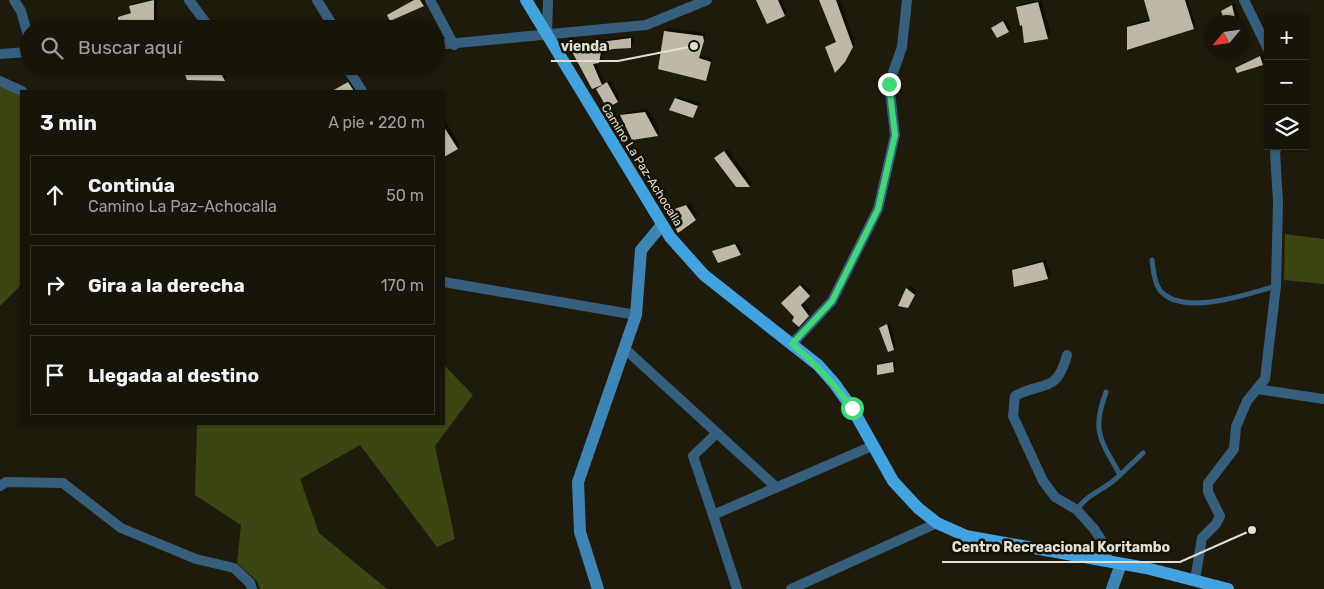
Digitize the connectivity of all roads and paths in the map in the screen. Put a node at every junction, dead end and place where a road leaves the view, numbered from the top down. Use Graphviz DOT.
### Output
graph roads {
  1 [pos="14,0"];
  2 [pos="189,0"];
  3 [pos="317,0"];
  4 [pos="430,0"];
  5 [pos="526,0"];
  6 [pos="548,0"];
  7 [pos="707,0"];
  8 [pos="907,0"];
  9 [pos="1244,0"];
  10 [pos="24,20"];
  11 [pos="204,20"];
  12 [pos="329,20"];
  13 [pos="441,20"];
  14 [pos="445,28"];
  15 [pos="547,34"];
  16 [pos="1264,41"];
  17 [pos="445,45"];
  18 [pos="454,45"];
  19 [pos="20,53"];
  20 [pos="0,54"];
  21 [pos="352,75"];
  22 [pos="0,81"];
  23 [pos="20,90"];
  24 [pos="361,90"];
  25 [pos="1276,150"];
  26 [pos="661,226"];
  27 [pos="1152,260"];
  28 [pos="445,282"];
  29 [pos="1276,286"];
  30 [pos="636,315"];
  31 [pos="792,344"];
  32 [pos="624,348"];
  33 [pos="1067,355"];
  34 [pos="1257,389"];
  35 [pos="1106,392"];
  36 [pos="1324,398"];
  37 [pos="717,433"];
  38 [pos="872,446"];
  39 [pos="1143,453"];
  40 [pos="1120,475"];
  41 [pos="0,486"];
  42 [pos="776,487"];
  43 [pos="1077,510"];
  44 [pos="713,515"];
  45 [pos="937,523"];
  46 [pos="1107,562"];
  47 [pos="1121,564"];
  48 [pos="1196,580"];
  49 [pos="252,589"];
  50 [pos="598,589"];
  51 [pos="737,589"];
  52 [pos="791,589"];
  53 [pos="1112,589"];
  54 [pos="1228,589"];
  1 -- 10 [label="street"];
  2 -- 11 [label="street"];
  3 -- 12 [label="street"];
  4 -- 13 [label="street"];
  5 -- 15 [label="main road, Camino La Paz-Achocalla"];
  6 -- 15 [label="street"];
  7 -- 15 [label="street"];
  8 -- 31 [label="street"];
  9 -- 16 [label="street"];
  14 -- 18 [label="street"];
  15 -- 18 [label="street"];
  15 -- 26 [label="main road, Camino La Paz-Achocalla"];
  17 -- 18 [label="street"];
  19 -- 20 [label="street"];
  21 -- 24 [label="street"];
  22 -- 23 [label="street"];
  25 -- 29 [label="street"];
  26 -- 30 [label="main road"];
  26 -- 31 [label="main road, Camino La Paz-Achocalla"];
  27 -- 29 [label="lane"];
  28 -- 30 [label="street"];
  29 -- 34 [label="street"];
  30 -- 32 [label="main road"];
  31 -- 38 [label="main road, Camino La Paz-Achocalla"];
  32 -- 37 [label="street"];
  32 -- 50 [label="main road"];
  33 -- 43 [label="street"];
  34 -- 36 [label="street"];
  34 -- 48 [label="street"];
  35 -- 40 [label="lane"];
  37 -- 42 [label="street"];
  37 -- 44 [label="street"];
  38 -- 42 [label="street"];
  38 -- 45 [label="main road, Camino La Paz-Achocalla"];
  39 -- 40 [label="lane"];
  40 -- 43 [label="lane"];
  41 -- 49 [label="street"];
  42 -- 44 [label="street"];
  43 -- 46 [label="street"];
  44 -- 51 [label="street"];
  45 -- 46 [label="main road, Camino La Paz-Achocalla"];
  45 -- 52 [label="street"];
  46 -- 47 [label="main road, Camino La Paz-Achocalla"];
  47 -- 48 [label="main road, Camino La Paz-Achocalla"];
  47 -- 53 [label="main road"];
  48 -- 54 [label="main road, Camino La Paz-Achocalla"];
}
